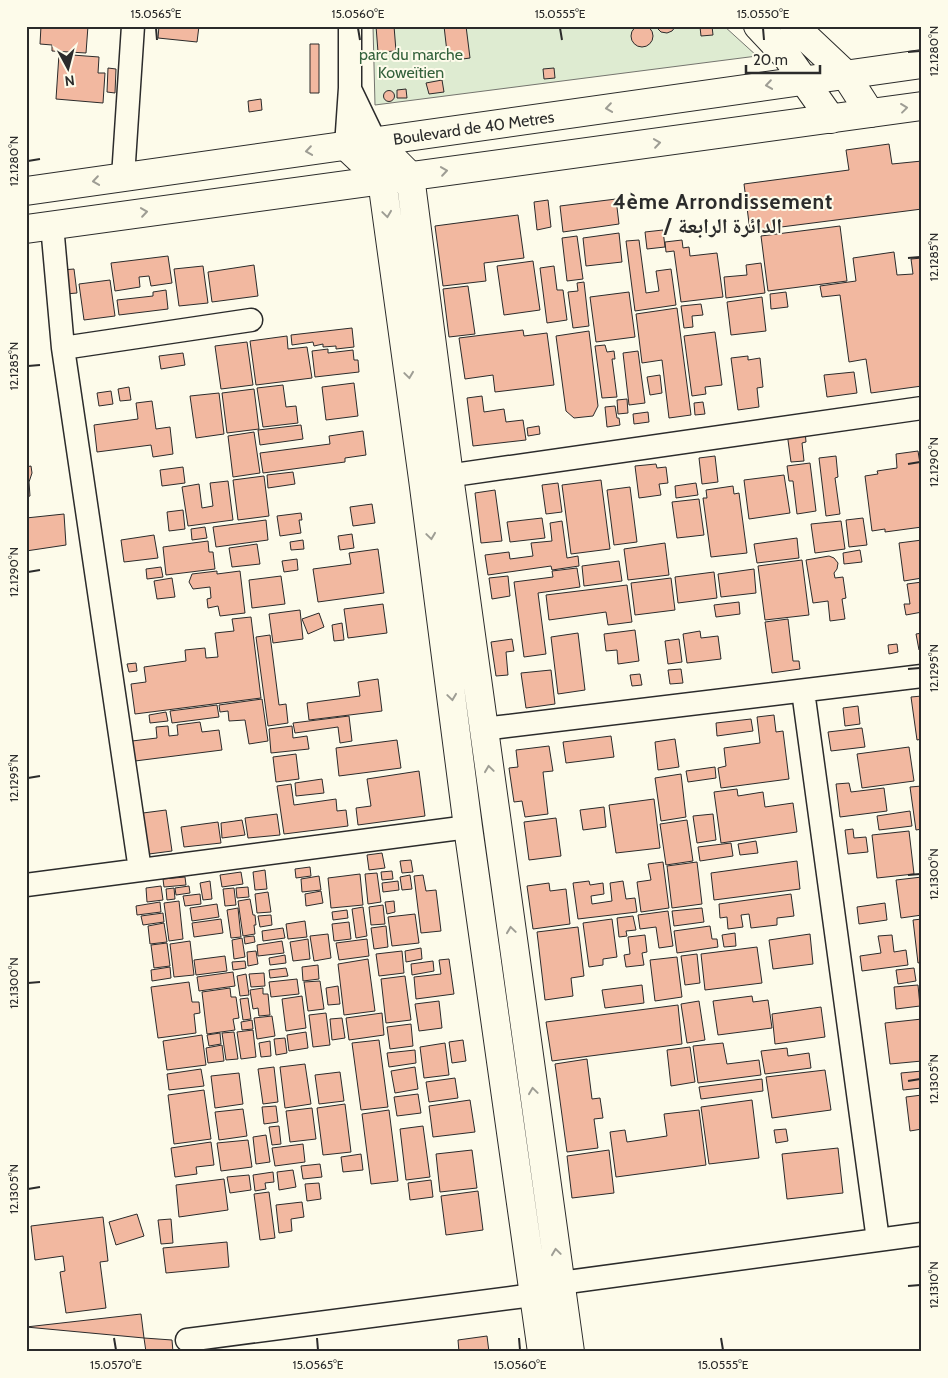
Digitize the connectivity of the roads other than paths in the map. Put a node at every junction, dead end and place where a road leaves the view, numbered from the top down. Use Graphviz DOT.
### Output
graph roads {
  1 [pos="133,26"];
  2 [pos="350,26"];
  3 [pos="758,26"];
  4 [pos="794,26"];
  5 [pos="922,64"];
  6 [pos="845,74"];
  7 [pos="804,80"];
  8 [pos="350,88"];
  9 [pos="922,106"];
  10 [pos="870,113"];
  11 [pos="831,119"];
  12 [pos="375,141"];
  13 [pos="346,146"];
  14 [pos="410,176"];
  15 [pos="123,177"];
  16 [pos="382,180"];
  17 [pos="26,190"];
  18 [pos="39,227"];
  19 [pos="251,320"];
  20 [pos="63,348"];
  21 [pos="922,408"];
  22 [pos="436,477"];
  23 [pos="922,676"];
  24 [pos="802,691"];
  25 [pos="483,729"];
  26 [pos="468,828"];
  27 [pos="140,870"];
  28 [pos="26,885"];
  29 [pos="922,1234"];
  30 [pos="878,1240"];
  31 [pos="560,1284"];
  32 [pos="534,1295"];
  33 [pos="187,1340"];
  34 [pos="542,1352"];
  35 [pos="570,1352"];
  1 -- 15 [label="street"];
  2 -- 8 [label="street"];
  3 -- 7 [label="street"];
  4 -- 6 [label="street"];
  5 -- 6 [label="street, Boulevard de 40 Metres"];
  6 -- 7 [label="street, Boulevard de 40 Metres"];
  6 -- 10 [label="street"];
  7 -- 11 [label="street"];
  7 -- 12 [label="street, Boulevard de 40 Metres, one-way"];
  8 -- 12 [label="street"];
  8 -- 13 [label="street"];
  10 -- 9 [label="street, one-way"];
  10 -- 11 [label="street"];
  14 -- 11 [label="street, one-way"];
  12 -- 13 [label="street, Boulevard de 40 Metres"];
  12 -- 14 [label="street"];
  13 -- 15 [label="street, Boulevard de 40 Metres, one-way"];
  13 -- 16 [label="street"];
  14 -- 16 [label="street"];
  14 -- 22 [label="street"];
  15 -- 17 [label="street, Boulevard de 40 Metres, one-way"];
  18 -- 16 [label="street, one-way"];
  16 -- 22 [label="street, one-way"];
  18 -- 20 [label="street"];
  19 -- 20 [label="street"];
  20 -- 27 [label="street"];
  21 -- 22 [label="street"];
  22 -- 25 [label="street"];
  22 -- 26 [label="street, one-way"];
  23 -- 24 [label="street"];
  24 -- 25 [label="street"];
  24 -- 30 [label="street"];
  31 -- 25 [label="street, one-way"];
  26 -- 27 [label="street"];
  26 -- 32 [label="street"];
  27 -- 28 [label="street"];
  29 -- 30 [label="street"];
  30 -- 31 [label="street"];
  31 -- 35 [label="street"];
  32 -- 33 [label="street"];
  32 -- 34 [label="street"];
}
